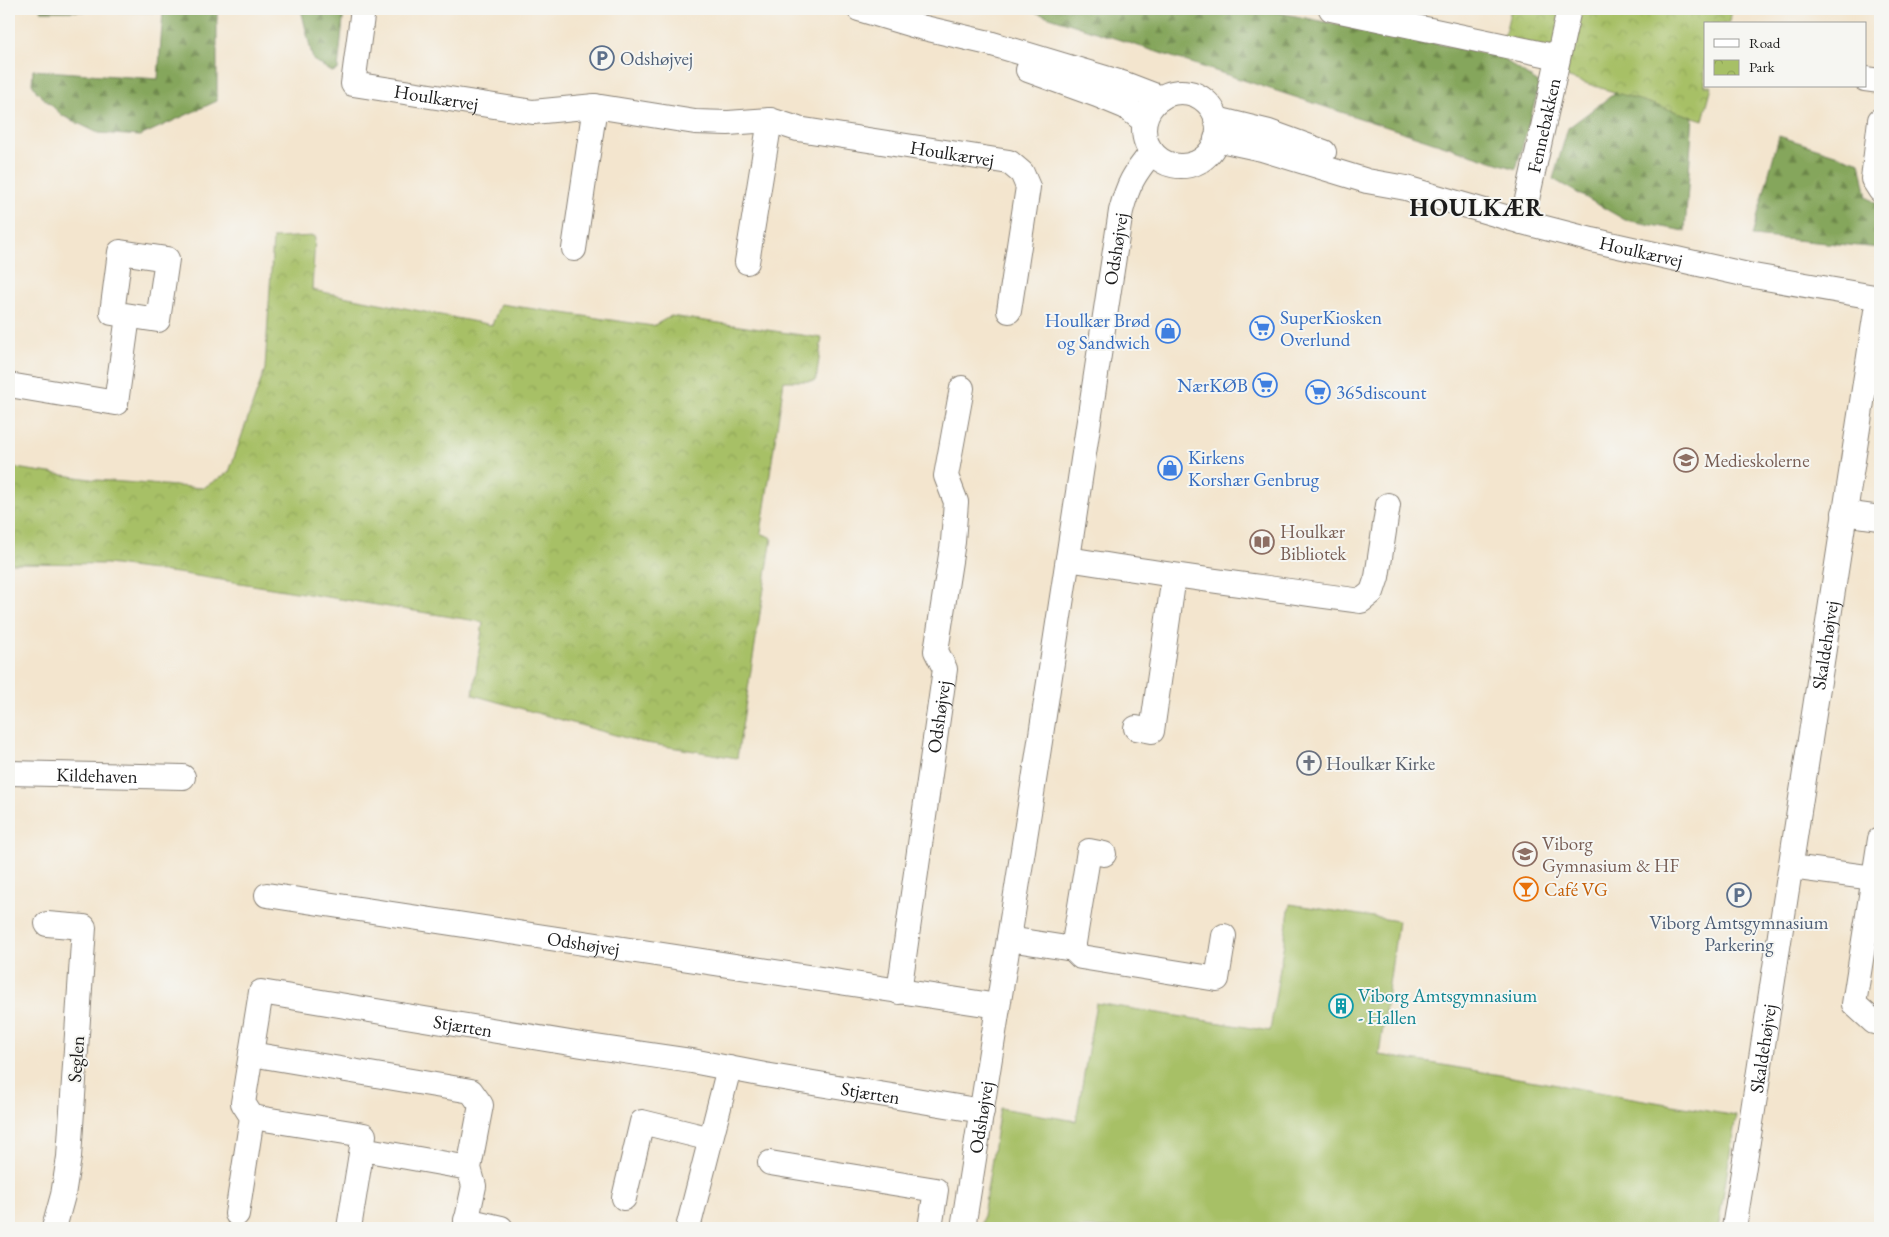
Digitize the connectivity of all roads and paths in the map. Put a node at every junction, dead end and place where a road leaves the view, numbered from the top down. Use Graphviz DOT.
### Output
graph roads {
  1 [pos="363,9"];
  2 [pos="859,9"];
  3 [pos="1331,9"];
  4 [pos="1569,9"];
  5 [pos="916,26"];
  6 [pos="1558,58"];
  7 [pos="1866,79"];
  8 [pos="1880,80"];
  9 [pos="1161,98"];
  10 [pos="595,106"];
  11 [pos="770,120"];
  12 [pos="1880,120"];
  13 [pos="1144,121"];
  14 [pos="1216,129"];
  15 [pos="1152,152"];
  16 [pos="1880,190"];
  17 [pos="1522,222"];
  18 [pos="574,249"];
  19 [pos="747,262"];
  20 [pos="1879,298"];
  21 [pos="1009,312"];
  22 [pos="128,316"];
  23 [pos="9,385"];
  24 [pos="962,388"];
  25 [pos="1388,505"];
  26 [pos="1844,513"];
  27 [pos="1880,518"];
  28 [pos="1068,559"];
  29 [pos="1174,576"];
  30 [pos="1136,728"];
  31 [pos="9,773"];
  32 [pos="183,777"];
  33 [pos="1880,839"];
  34 [pos="1104,854"];
  35 [pos="1791,867"];
  36 [pos="1874,878"];
  37 [pos="268,894"];
  38 [pos="47,924"];
  39 [pos="1224,936"];
  40 [pos="1009,939"];
  41 [pos="1073,950"];
  42 [pos="899,992"];
  43 [pos="998,1006"];
  44 [pos="1880,1023"];
  45 [pos="251,1054"];
  46 [pos="729,1068"];
  47 [pos="982,1111"];
  48 [pos="252,1117"];
  49 [pos="711,1139"];
  50 [pos="362,1149"];
  51 [pos="770,1163"];
  52 [pos="469,1168"];
  53 [pos="624,1198"];
  54 [pos="237,1214"];
  55 [pos="466,1224"];
  56 [pos="54,1228"];
  57 [pos="350,1228"];
  58 [pos="501,1228"];
  59 [pos="688,1228"];
  60 [pos="930,1228"];
  61 [pos="962,1228"];
  62 [pos="1734,1228"];
  1 -- 10 [label="street, Houlkærvej"];
  2 -- 5 [label="street"];
  3 -- 6 [label="street, Fennebakken"];
  4 -- 6 [label="street, Fennebakken"];
  5 -- 9 [label="street"];
  5 -- 13 [label="street"];
  6 -- 17 [label="street, Fennebakken"];
  7 -- 8 [label="street"];
  9 -- 13 [label="street"];
  9 -- 14 [label="street"];
  10 -- 11 [label="street, Houlkærvej"];
  10 -- 18 [label="street"];
  11 -- 19 [label="street"];
  11 -- 21 [label="street, Houlkærvej"];
  12 -- 16 [label="street"];
  13 -- 15 [label="street"];
  14 -- 15 [label="street"];
  14 -- 17 [label="street, Houlkærvej"];
  15 -- 28 [label="street, Odshøjvej"];
  17 -- 20 [label="street, Houlkærvej"];
  20 -- 26 [label="street, Skaldehøjvej"];
  22 -- 23 [label="street"];
  24 -- 42 [label="street, Odshøjvej"];
  25 -- 29 [label="street"];
  26 -- 27 [label="street"];
  26 -- 35 [label="street, Skaldehøjvej"];
  28 -- 29 [label="street"];
  28 -- 40 [label="street, Odshøjvej"];
  29 -- 30 [label="street"];
  31 -- 32 [label="street, Kildehaven"];
  33 -- 36 [label="street"];
  34 -- 41 [label="street"];
  35 -- 36 [label="street"];
  35 -- 62 [label="street, Skaldehøjvej"];
  36 -- 44 [label="street"];
  37 -- 42 [label="street, Odshøjvej"];
  38 -- 56 [label="street, Seglen"];
  39 -- 41 [label="street"];
  40 -- 41 [label="street"];
  40 -- 43 [label="street, Odshøjvej"];
  42 -- 43 [label="street, Odshøjvej"];
  43 -- 47 [label="street, Odshøjvej"];
  45 -- 46 [label="street, Stjærten"];
  45 -- 48 [label="street, Stjærten"];
  45 -- 52 [label="street"];
  46 -- 47 [label="street, Stjærten"];
  46 -- 49 [label="street"];
  47 -- 61 [label="street, Odshøjvej"];
  48 -- 50 [label="street"];
  48 -- 54 [label="street, Stjærten"];
  49 -- 53 [label="street"];
  49 -- 59 [label="street"];
  50 -- 52 [label="street"];
  50 -- 57 [label="street"];
  51 -- 60 [label="street"];
  52 -- 55 [label="street"];
  55 -- 58 [label="street"];
}
